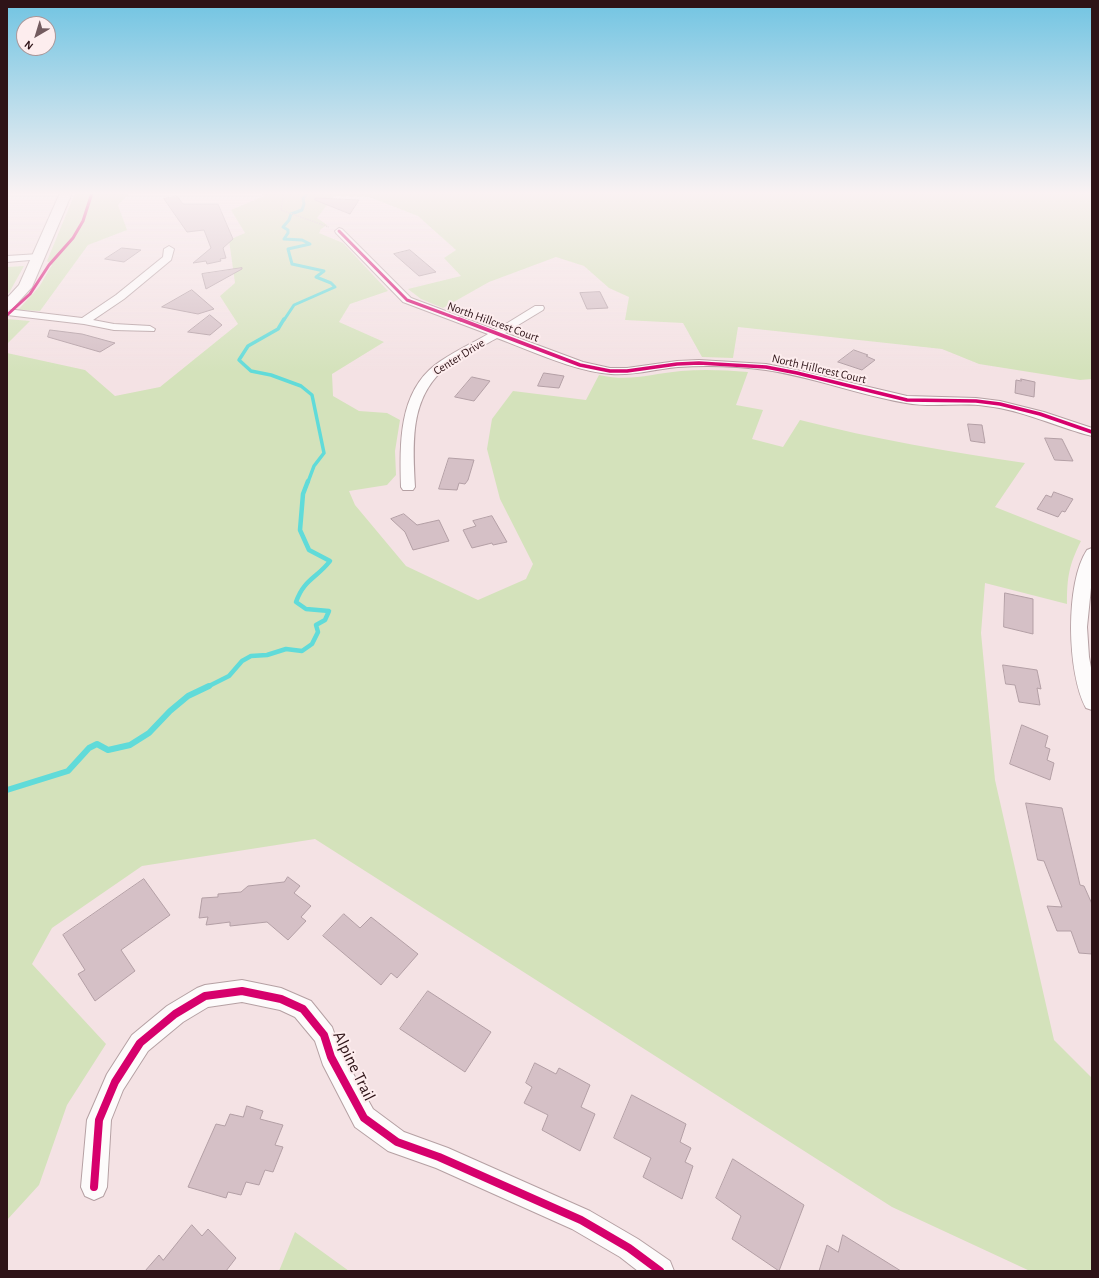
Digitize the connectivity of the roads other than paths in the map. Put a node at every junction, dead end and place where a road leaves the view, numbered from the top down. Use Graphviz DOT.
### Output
graph roads {
  1 [pos="41,253"];
  2 [pos="169,253"];
  3 [pos="360,253"];
  4 [pos="39,257"];
  5 [pos="7,259"];
  6 [pos="7,306"];
  7 [pos="539,308"];
  8 [pos="7,312"];
  9 [pos="84,321"];
  10 [pos="150,329"];
  11 [pos="496,334"];
  12 [pos="1092,432"];
  13 [pos="408,487"];
  14 [pos="1092,556"];
  15 [pos="1092,703"];
  16 [pos="94,1187"];
  17 [pos="660,1271"];
  1 -- 4 [label="street"];
  2 -- 9 [label="street"];
  3 -- 11 [label="street, North Hillcrest Court"];
  4 -- 5 [label="street"];
  4 -- 6 [label="street"];
  7 -- 11 [label="street, Center Drive"];
  8 -- 9 [label="street"];
  9 -- 10 [label="street"];
  11 -- 12 [label="street, North Hillcrest Court"];
  11 -- 13 [label="street, Center Drive"];
  14 -- 15 [label="street"];
  16 -- 17 [label="street, Alpine Trail"];
}
